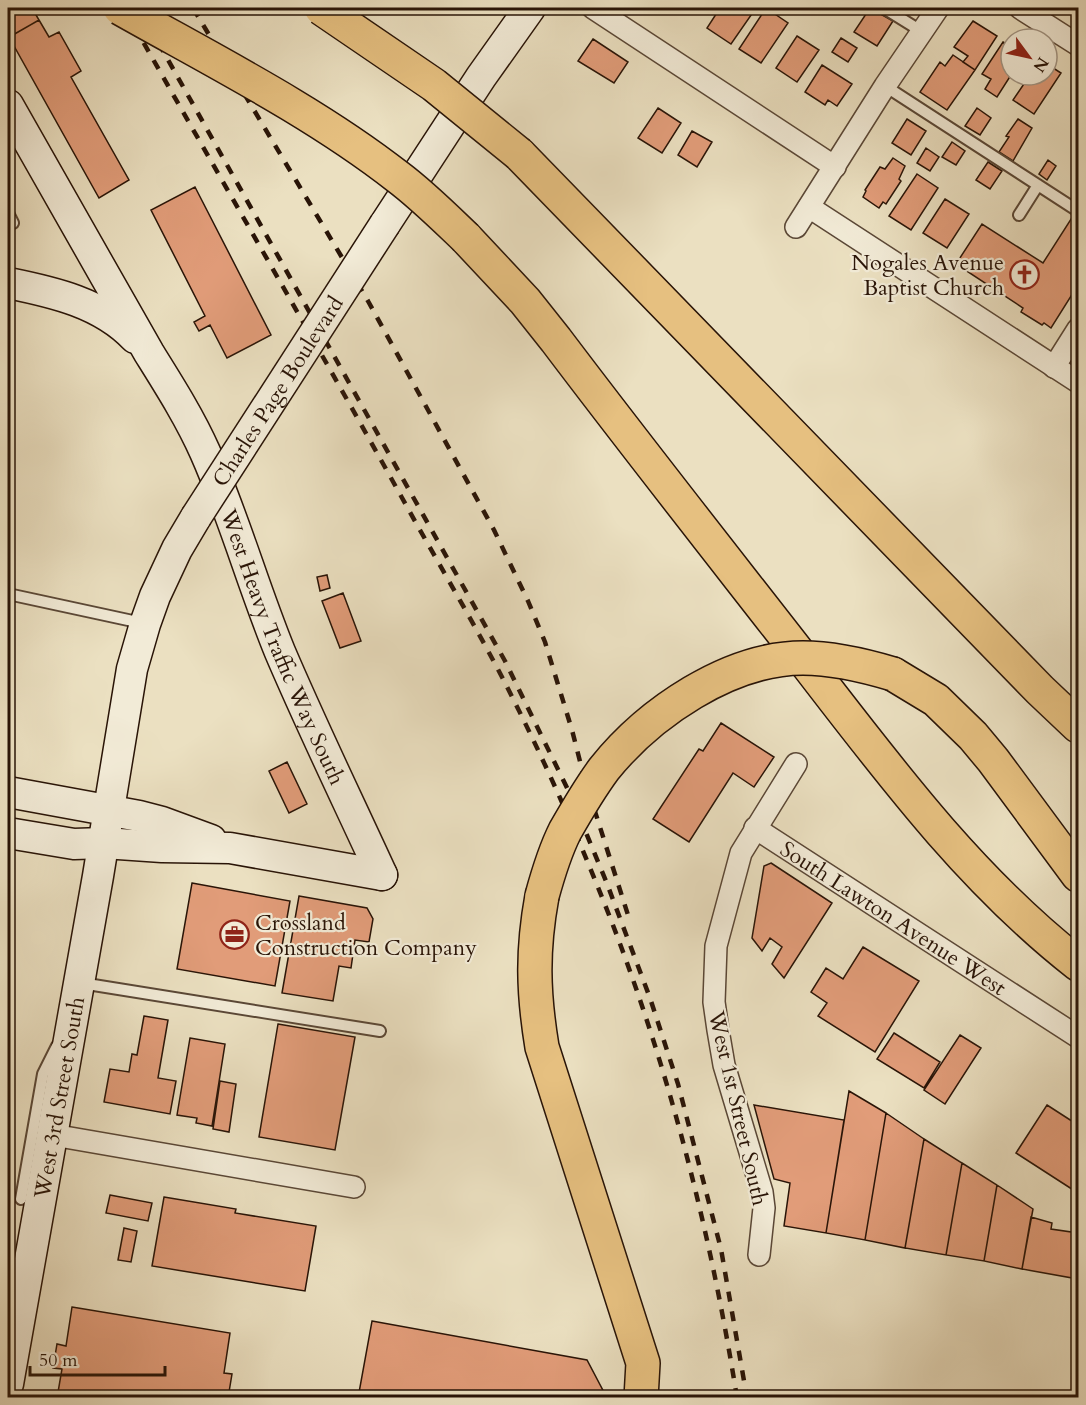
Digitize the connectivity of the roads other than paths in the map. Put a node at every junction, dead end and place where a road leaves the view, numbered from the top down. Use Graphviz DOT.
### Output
graph roads {
  1 [pos="119,8"];
  2 [pos="321,8"];
  3 [pos="530,8"];
  4 [pos="593,8"];
  5 [pos="885,8"];
  6 [pos="938,8"];
  7 [pos="1020,8"];
  8 [pos="921,31"];
  9 [pos="1078,45"];
  10 [pos="885,86"];
  11 [pos="8,105"];
  12 [pos="835,167"];
  13 [pos="1038,185"];
  14 [pos="809,207"];
  15 [pos="1078,211"];
  16 [pos="8,213"];
  17 [pos="1018,215"];
  18 [pos="8,222"];
  19 [pos="796,227"];
  20 [pos="8,283"];
  21 [pos="1078,329"];
  22 [pos="149,353"];
  23 [pos="1054,367"];
  24 [pos="1078,382"];
  25 [pos="8,594"];
  26 [pos="145,624"];
  27 [pos="1078,726"];
  28 [pos="796,764"];
  29 [pos="8,792"];
  30 [pos="110,810"];
  31 [pos="755,828"];
  32 [pos="8,833"];
  33 [pos="104,843"];
  34 [pos="230,848"];
  35 [pos="1078,875"];
  36 [pos="1078,964"];
  37 [pos="79,982"];
  38 [pos="74,1015"];
  39 [pos="380,1031"];
  40 [pos="1078,1037"];
  41 [pos="53,1135"];
  42 [pos="354,1187"];
  43 [pos="21,1199"];
  44 [pos="34,1244"];
  45 [pos="759,1255"];
  46 [pos="8,1278"];
  47 [pos="8,1384"];
  48 [pos="641,1398"];
  1 -- 36 [label="highway, bridge"];
  2 -- 27 [label="highway, bridge"];
  3 -- 26 [label="main road, Charles Page Boulevard, bridge"];
  4 -- 12 [label="street"];
  5 -- 8 [label="lane"];
  6 -- 8 [label="street"];
  7 -- 9 [label="street"];
  8 -- 10 [label="street"];
  10 -- 12 [label="street"];
  10 -- 13 [label="lane"];
  11 -- 22 [label="main road, West Heavy Traffic Way South"];
  12 -- 14 [label="street"];
  13 -- 15 [label="lane"];
  13 -- 17 [label="lane"];
  14 -- 19 [label="street"];
  14 -- 23 [label="street"];
  16 -- 18 [label="lane"];
  20 -- 22 [label="main road"];
  21 -- 23 [label="street"];
  22 -- 34 [label="main road, West Heavy Traffic Way South"];
  23 -- 24 [label="street"];
  25 -- 26 [label="lane"];
  26 -- 30 [label="main road, Charles Page Boulevard"];
  28 -- 31 [label="street, West 1st Street South"];
  29 -- 30 [label="main road"];
  30 -- 33 [label="main road, West 3rd Street South"];
  30 -- 34 [label="main road"];
  31 -- 40 [label="street, South Lawton Avenue West"];
  31 -- 45 [label="street, West 1st Street South"];
  32 -- 33 [label="main road"];
  33 -- 34 [label="main road"];
  33 -- 37 [label="main road, West 3rd Street South"];
  35 -- 48 [label="highway, bridge"];
  37 -- 38 [label="main road, West 3rd Street South"];
  37 -- 39 [label="lane"];
  38 -- 41 [label="main road, West 3rd Street South"];
  38 -- 43 [label="lane, West 3rd Street South"];
  41 -- 42 [label="street"];
  41 -- 44 [label="main road, West 3rd Street South"];
  44 -- 46 [label="main road"];
  44 -- 47 [label="main road, West 3rd Street South"];
}
